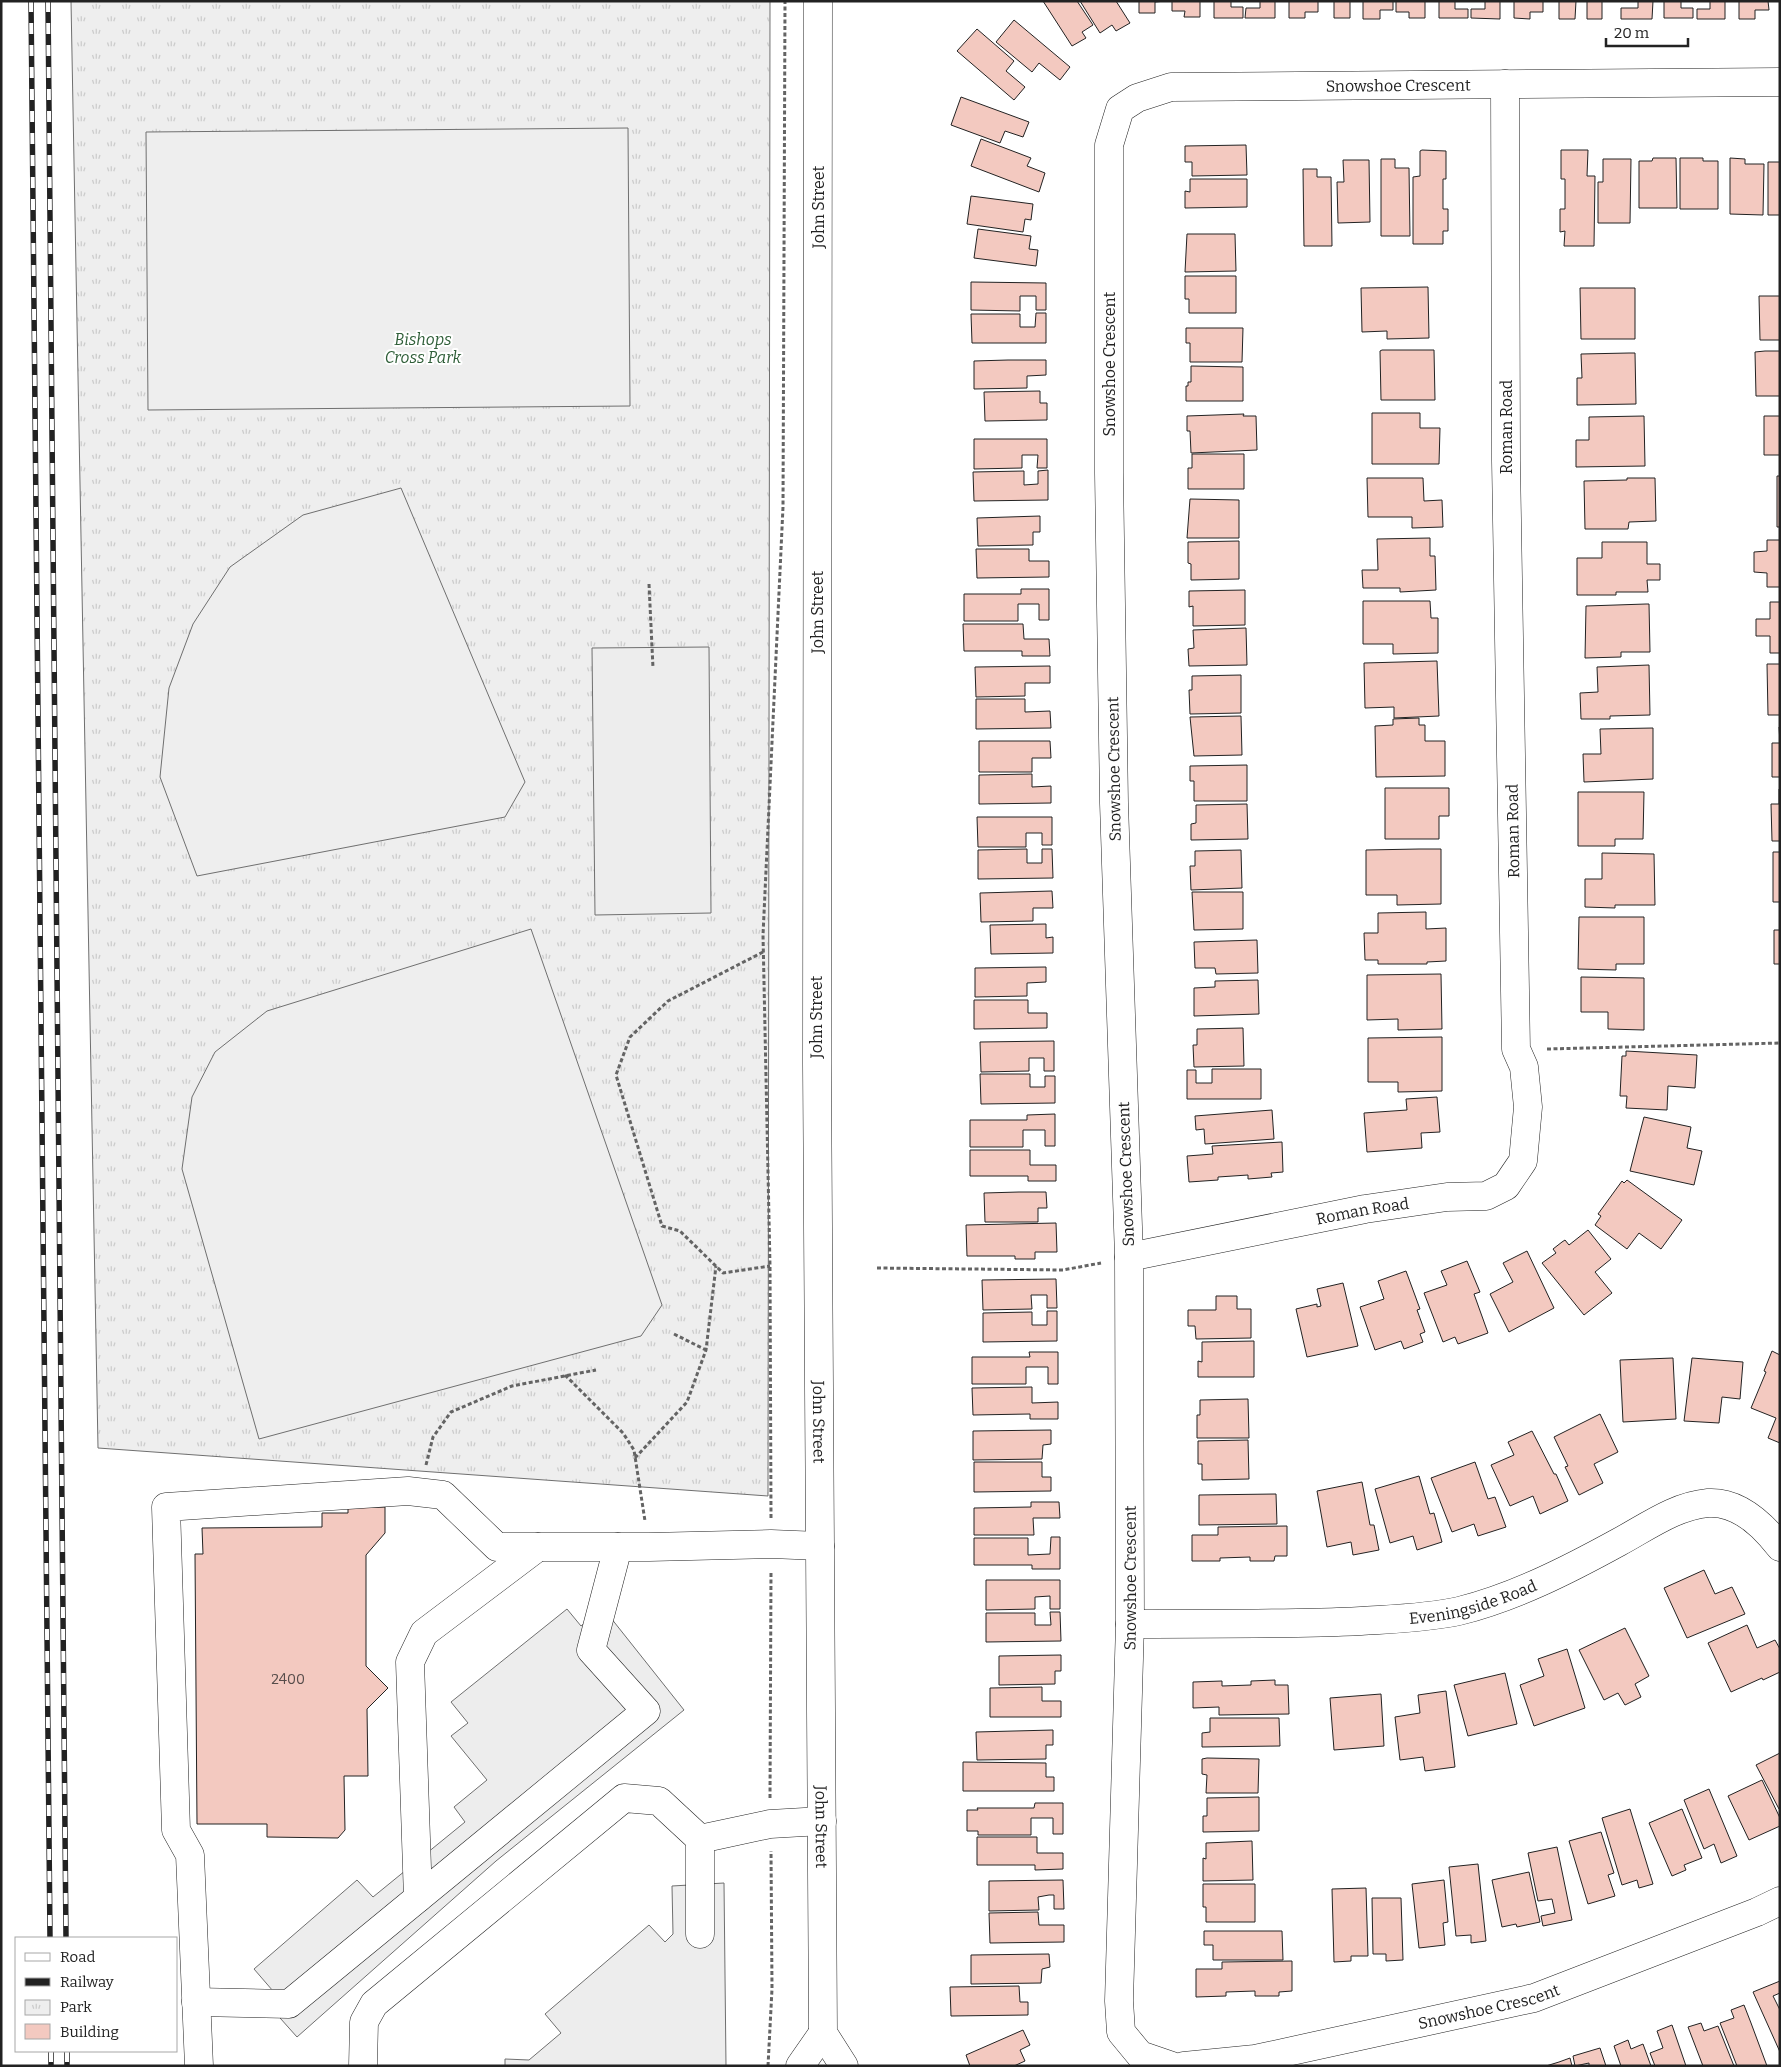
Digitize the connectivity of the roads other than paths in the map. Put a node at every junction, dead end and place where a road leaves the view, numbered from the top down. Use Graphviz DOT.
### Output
graph roads {
  1 [pos="818,1"];
  2 [pos="1780,82"];
  3 [pos="1505,84"];
  4 [pos="1129,1257"];
  5 [pos="820,1546"];
  6 [pos="1780,1546"];
  7 [pos="538,1547"];
  8 [pos="618,1547"];
  9 [pos="1130,1624"];
  10 [pos="822,1821"];
  11 [pos="700,1839"];
  12 [pos="418,1898"];
  13 [pos="1780,1901"];
  14 [pos="700,1934"];
  15 [pos="196,2002"];
  16 [pos="823,2033"];
  17 [pos="199,2066"];
  18 [pos="363,2066"];
  19 [pos="800,2066"];
  20 [pos="844,2066"];
  21 [pos="1172,2066"];
  22 [pos="1184,2066"];
  1 -- 5 [label="street, John Street"];
  2 -- 3 [label="street, Snowshoe Crescent"];
  3 -- 4 [label="street, Roman Road"];
  3 -- 4 [label="street, Snowshoe Crescent"];
  4 -- 9 [label="street, Snowshoe Crescent"];
  5 -- 8 [label="street"];
  5 -- 10 [label="street, John Street"];
  6 -- 9 [label="street, Eveningside Road"];
  7 -- 8 [label="street"];
  7 -- 12 [label="street"];
  7 -- 15 [label="street"];
  8 -- 12 [label="street"];
  9 -- 21 [label="street, Snowshoe Crescent"];
  10 -- 11 [label="street"];
  10 -- 16 [label="street, John Street"];
  11 -- 14 [label="street"];
  11 -- 18 [label="street"];
  12 -- 15 [label="street"];
  13 -- 22 [label="street, Snowshoe Crescent"];
  15 -- 17 [label="street"];
  16 -- 19 [label="street"];
  16 -- 20 [label="street"];
}
